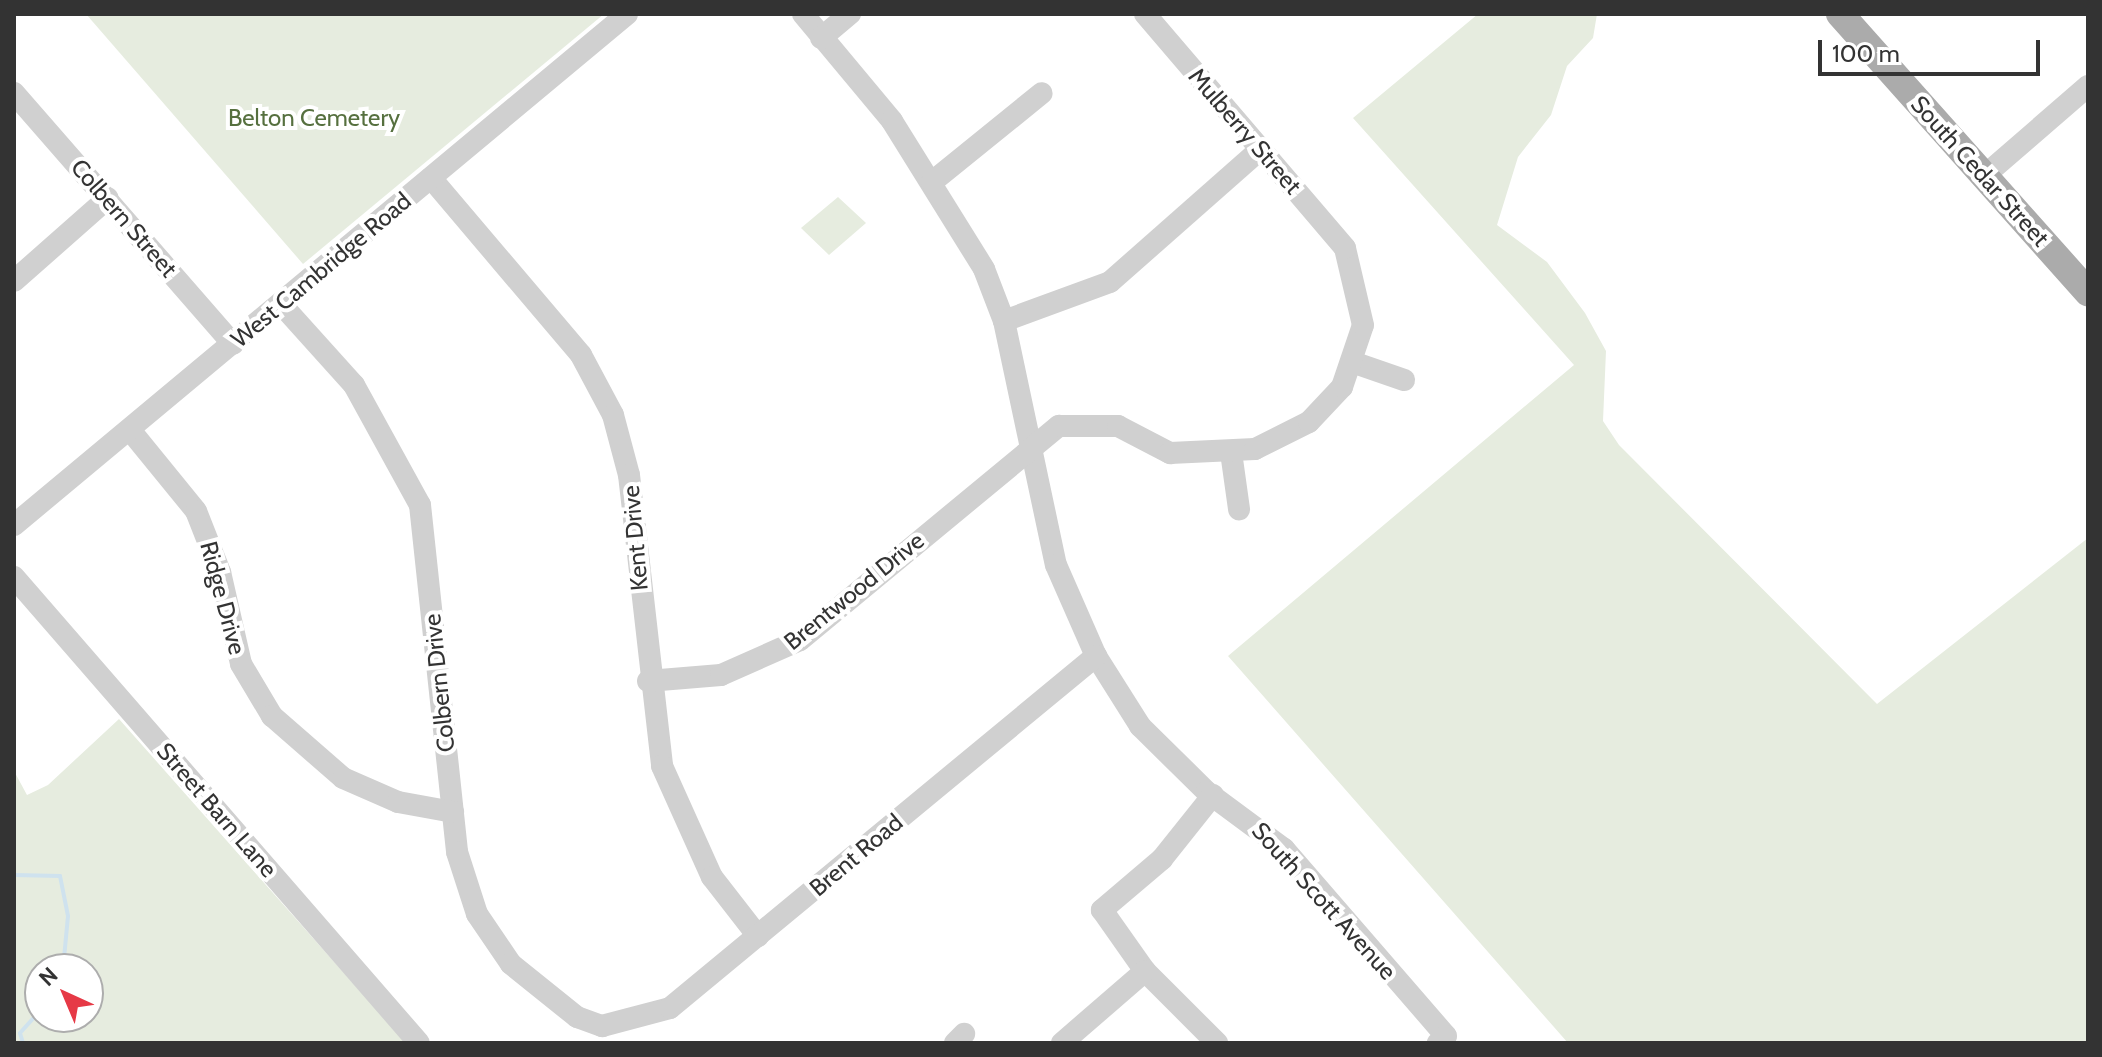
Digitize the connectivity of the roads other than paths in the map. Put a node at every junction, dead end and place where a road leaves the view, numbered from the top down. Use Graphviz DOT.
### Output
graph roads {
  1 [pos="627,14"];
  2 [pos="803,14"];
  3 [pos="850,14"];
  4 [pos="1145,14"];
  5 [pos="1840,14"];
  6 [pos="821,38"];
  7 [pos="2088,86"];
  8 [pos="14,93"];
  9 [pos="1042,93"];
  10 [pos="1261,149"];
  11 [pos="1984,176"];
  12 [pos="431,178"];
  13 [pos="932,182"];
  14 [pos="108,198"];
  15 [pos="14,281"];
  16 [pos="2088,292"];
  17 [pos="281,304"];
  18 [pos="1004,321"];
  19 [pos="233,344"];
  20 [pos="1355,363"];
  21 [pos="1404,380"];
  22 [pos="130,430"];
  23 [pos="1033,443"];
  24 [pos="1231,452"];
  25 [pos="1239,509"];
  26 [pos="14,525"];
  27 [pos="14,577"];
  28 [pos="1096,656"];
  29 [pos="648,681"];
  30 [pos="1213,795"];
  31 [pos="453,812"];
  32 [pos="758,936"];
  33 [pos="1145,971"];
  34 [pos="604,1034"];
  35 [pos="1442,1040"];
  36 [pos="419,1043"];
  37 [pos="1062,1043"];
  38 [pos="1217,1043"];
  1 -- 12 [label="street, West Cambridge Road"];
  2 -- 6 [label="street"];
  3 -- 6 [label="street"];
  4 -- 10 [label="street, Mulberry Street"];
  5 -- 11 [label="main road, South Cedar Street"];
  6 -- 13 [label="street"];
  7 -- 11 [label="street"];
  8 -- 14 [label="street, Colbern Street"];
  9 -- 13 [label="street"];
  10 -- 18 [label="street"];
  10 -- 20 [label="street, Mulberry Street"];
  11 -- 16 [label="main road, South Cedar Street"];
  12 -- 17 [label="street, West Cambridge Road"];
  12 -- 29 [label="street, Kent Drive"];
  13 -- 18 [label="street"];
  14 -- 15 [label="street"];
  14 -- 19 [label="street, Colbern Street"];
  17 -- 19 [label="street, West Cambridge Road"];
  17 -- 31 [label="street, Colbern Drive"];
  18 -- 23 [label="street"];
  19 -- 22 [label="street, West Cambridge Road"];
  20 -- 21 [label="street"];
  20 -- 24 [label="street, Brentwood Drive"];
  22 -- 26 [label="street, West Cambridge Road"];
  22 -- 31 [label="street, Ridge Drive"];
  23 -- 24 [label="street, Brentwood Drive"];
  23 -- 28 [label="street, South Scott Avenue"];
  23 -- 29 [label="street, Brentwood Drive"];
  24 -- 25 [label="street"];
  27 -- 36 [label="street, Street Barn Lane"];
  28 -- 30 [label="street, South Scott Avenue"];
  28 -- 32 [label="street, Brent Road"];
  29 -- 32 [label="street, Kent Drive"];
  30 -- 33 [label="street"];
  30 -- 35 [label="street, South Scott Avenue"];
  31 -- 34 [label="street, Colbern Drive"];
  32 -- 34 [label="street, Brent Road"];
  33 -- 37 [label="street"];
  33 -- 38 [label="street"];
}
